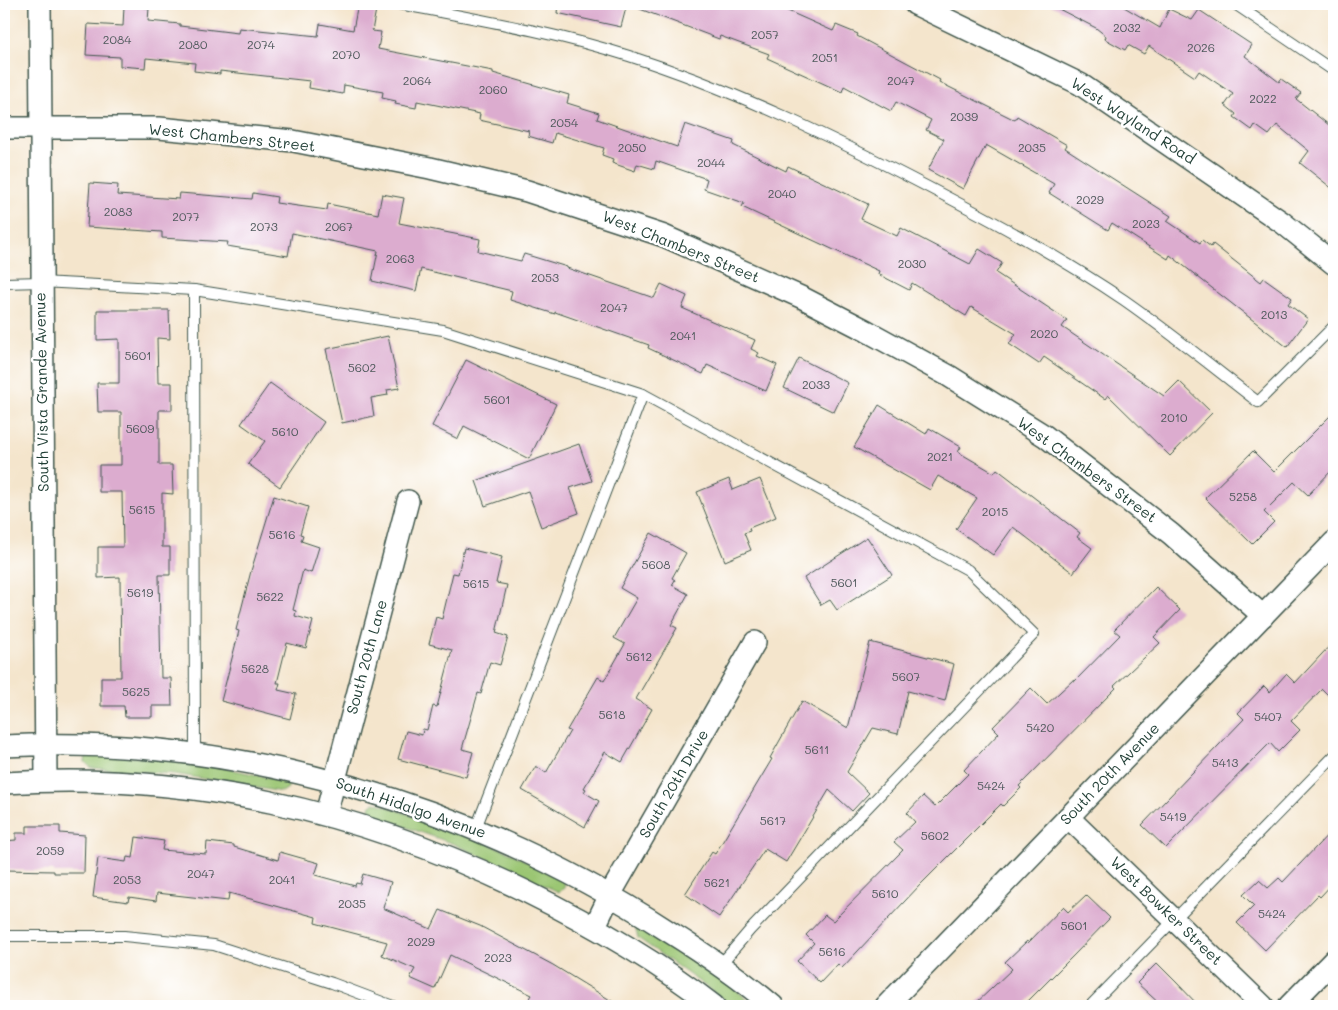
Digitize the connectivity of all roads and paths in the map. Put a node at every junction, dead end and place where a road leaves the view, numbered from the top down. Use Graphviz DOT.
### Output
graph roads {
  1 [pos="40,4"];
  2 [pos="399,4"];
  3 [pos="915,4"];
  4 [pos="1235,4"];
  5 [pos="1334,71"];
  6 [pos="41,127"];
  7 [pos="4,128"];
  8 [pos="1334,264"];
  9 [pos="41,282"];
  10 [pos="4,283"];
  11 [pos="194,290"];
  12 [pos="1334,326"];
  13 [pos="643,394"];
  14 [pos="408,500"];
  15 [pos="1334,542"];
  16 [pos="1263,616"];
  17 [pos="755,642"];
  18 [pos="46,744"];
  19 [pos="4,746"];
  20 [pos="195,755"];
  21 [pos="1334,756"];
  22 [pos="46,780"];
  23 [pos="335,781"];
  24 [pos="4,783"];
  25 [pos="326,814"];
  26 [pos="1068,817"];
  27 [pos="476,828"];
  28 [pos="611,893"];
  29 [pos="1175,921"];
  30 [pos="595,926"];
  31 [pos="4,936"];
  32 [pos="1334,960"];
  33 [pos="721,964"];
  34 [pos="392,1006"];
  35 [pos="714,1006"];
  36 [pos="773,1006"];
  37 [pos="886,1006"];
  38 [pos="1090,1006"];
  39 [pos="1263,1006"];
  40 [pos="1289,1006"];
  1 -- 6 [label="street, South Vista Grande Avenue"];
  2 -- 12 [label="lane"];
  3 -- 8 [label="street, West Wayland Road"];
  4 -- 5 [label="lane"];
  6 -- 7 [label="street, West Chambers Street"];
  6 -- 9 [label="street, South Vista Grande Avenue"];
  6 -- 16 [label="street, West Chambers Street"];
  9 -- 10 [label="lane"];
  9 -- 11 [label="lane"];
  9 -- 18 [label="street, South Vista Grande Avenue"];
  11 -- 13 [label="lane"];
  11 -- 20 [label="lane"];
  13 -- 27 [label="lane"];
  13 -- 33 [label="lane"];
  14 -- 23 [label="street, South 20th Lane"];
  15 -- 16 [label="street, South 20th Avenue"];
  16 -- 26 [label="street, South 20th Avenue"];
  17 -- 28 [label="street, South 20th Drive"];
  18 -- 19 [label="street, South Hidalgo Avenue"];
  18 -- 20 [label="street, South Hidalgo Avenue"];
  18 -- 22 [label="street, South Vista Grande Avenue"];
  20 -- 23 [label="street, South Hidalgo Avenue"];
  21 -- 29 [label="lane"];
  22 -- 24 [label="street, South Hidalgo Avenue"];
  22 -- 25 [label="street, South Hidalgo Avenue"];
  23 -- 25 [label="street, South 20th Lane"];
  23 -- 27 [label="street, South Hidalgo Avenue"];
  25 -- 30 [label="street, South Hidalgo Avenue"];
  26 -- 29 [label="street, West Bowker Street"];
  26 -- 37 [label="street, South 20th Avenue"];
  27 -- 28 [label="street, South Hidalgo Avenue"];
  28 -- 30 [label="street, South 20th Drive"];
  28 -- 33 [label="street, South Hidalgo Avenue"];
  29 -- 38 [label="lane"];
  29 -- 39 [label="street, West Bowker Street"];
  30 -- 35 [label="street, South Hidalgo Avenue"];
  31 -- 34 [label="lane"];
  32 -- 40 [label="street"];
  33 -- 36 [label="street, South Hidalgo Avenue"];
}
